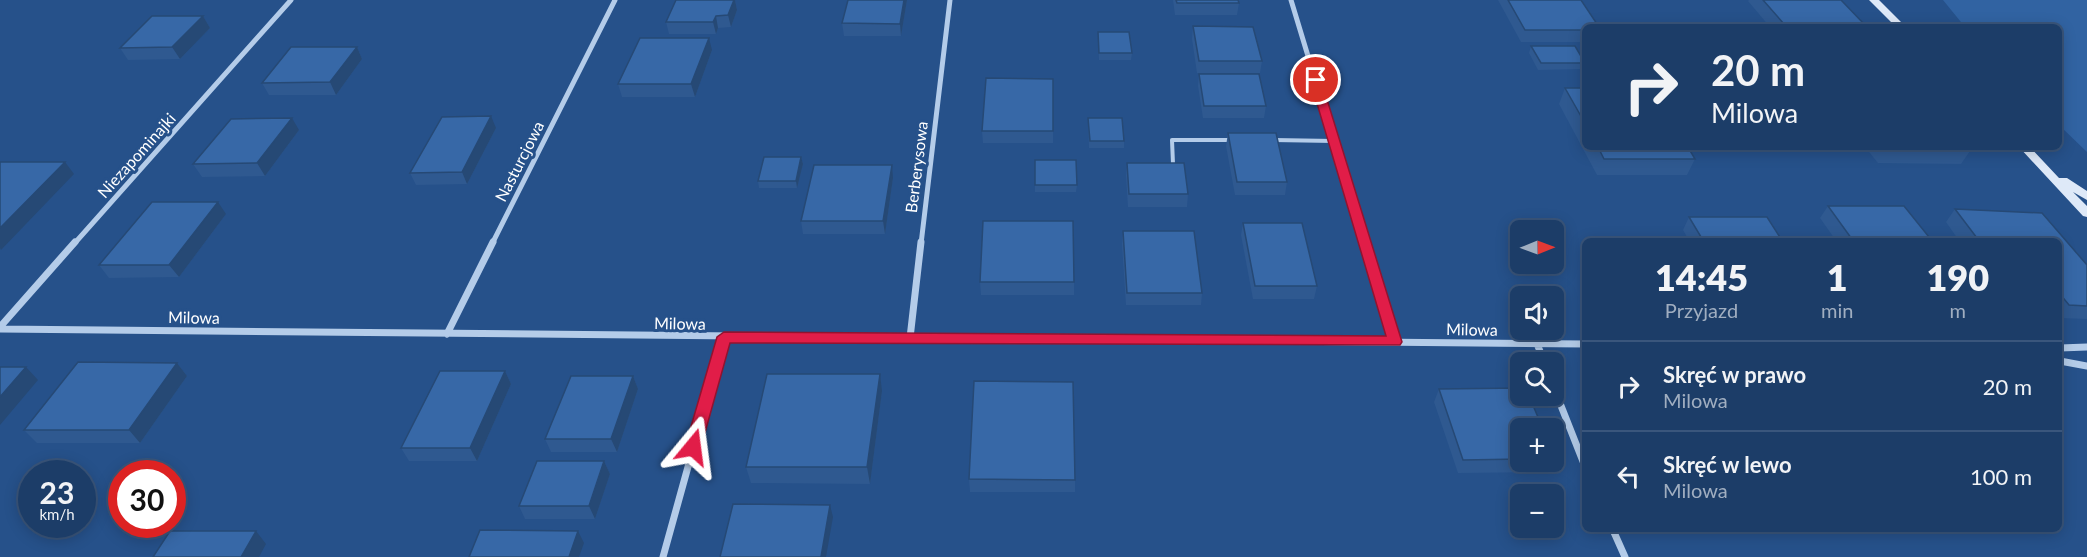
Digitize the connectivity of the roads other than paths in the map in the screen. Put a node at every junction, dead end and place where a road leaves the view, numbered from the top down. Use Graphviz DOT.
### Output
graph roads {
  1 [pos="291,0"];
  2 [pos="615,0"];
  3 [pos="950,0"];
  4 [pos="1291,0"];
  5 [pos="1874,0"];
  6 [pos="1898,24"];
  7 [pos="1241,140"];
  8 [pos="1264,140"];
  9 [pos="1334,141"];
  10 [pos="2027,150"];
  11 [pos="1173,164"];
  12 [pos="2048,170"];
  13 [pos="2087,196"];
  14 [pos="2087,213"];
  15 [pos="0,328"];
  16 [pos="447,334"];
  17 [pos="724,337"];
  18 [pos="910,338"];
  19 [pos="1395,342"];
  20 [pos="1537,344"];
  21 [pos="1582,344"];
  22 [pos="2087,347"];
  23 [pos="2062,348"];
  24 [pos="1540,352"];
  25 [pos="2062,361"];
  26 [pos="2087,366"];
  27 [pos="1561,406"];
  28 [pos="1582,460"];
  29 [pos="1614,532"];
  30 [pos="663,557"];
  31 [pos="1625,557"];
  1 -- 15 [label="street, Niezapominajki"];
  2 -- 16 [label="street, Nasturcjowa"];
  3 -- 18 [label="street, Berberysowa"];
  4 -- 9 [label="street"];
  5 -- 6 [label="street"];
  7 -- 11 [label="lane"];
  8 -- 9 [label="lane"];
  9 -- 19 [label="street"];
  10 -- 12 [label="street"];
  12 -- 13 [label="street"];
  12 -- 14 [label="street"];
  15 -- 16 [label="street, Milowa"];
  16 -- 17 [label="street, Milowa"];
  17 -- 18 [label="street, Milowa"];
  17 -- 30 [label="street"];
  18 -- 19 [label="street, Milowa"];
  19 -- 20 [label="street, Milowa"];
  20 -- 21 [label="street, Milowa"];
  20 -- 24 [label="street"];
  22 -- 23 [label="street"];
  25 -- 26 [label="street"];
  27 -- 28 [label="street"];
  29 -- 31 [label="street"];
}
